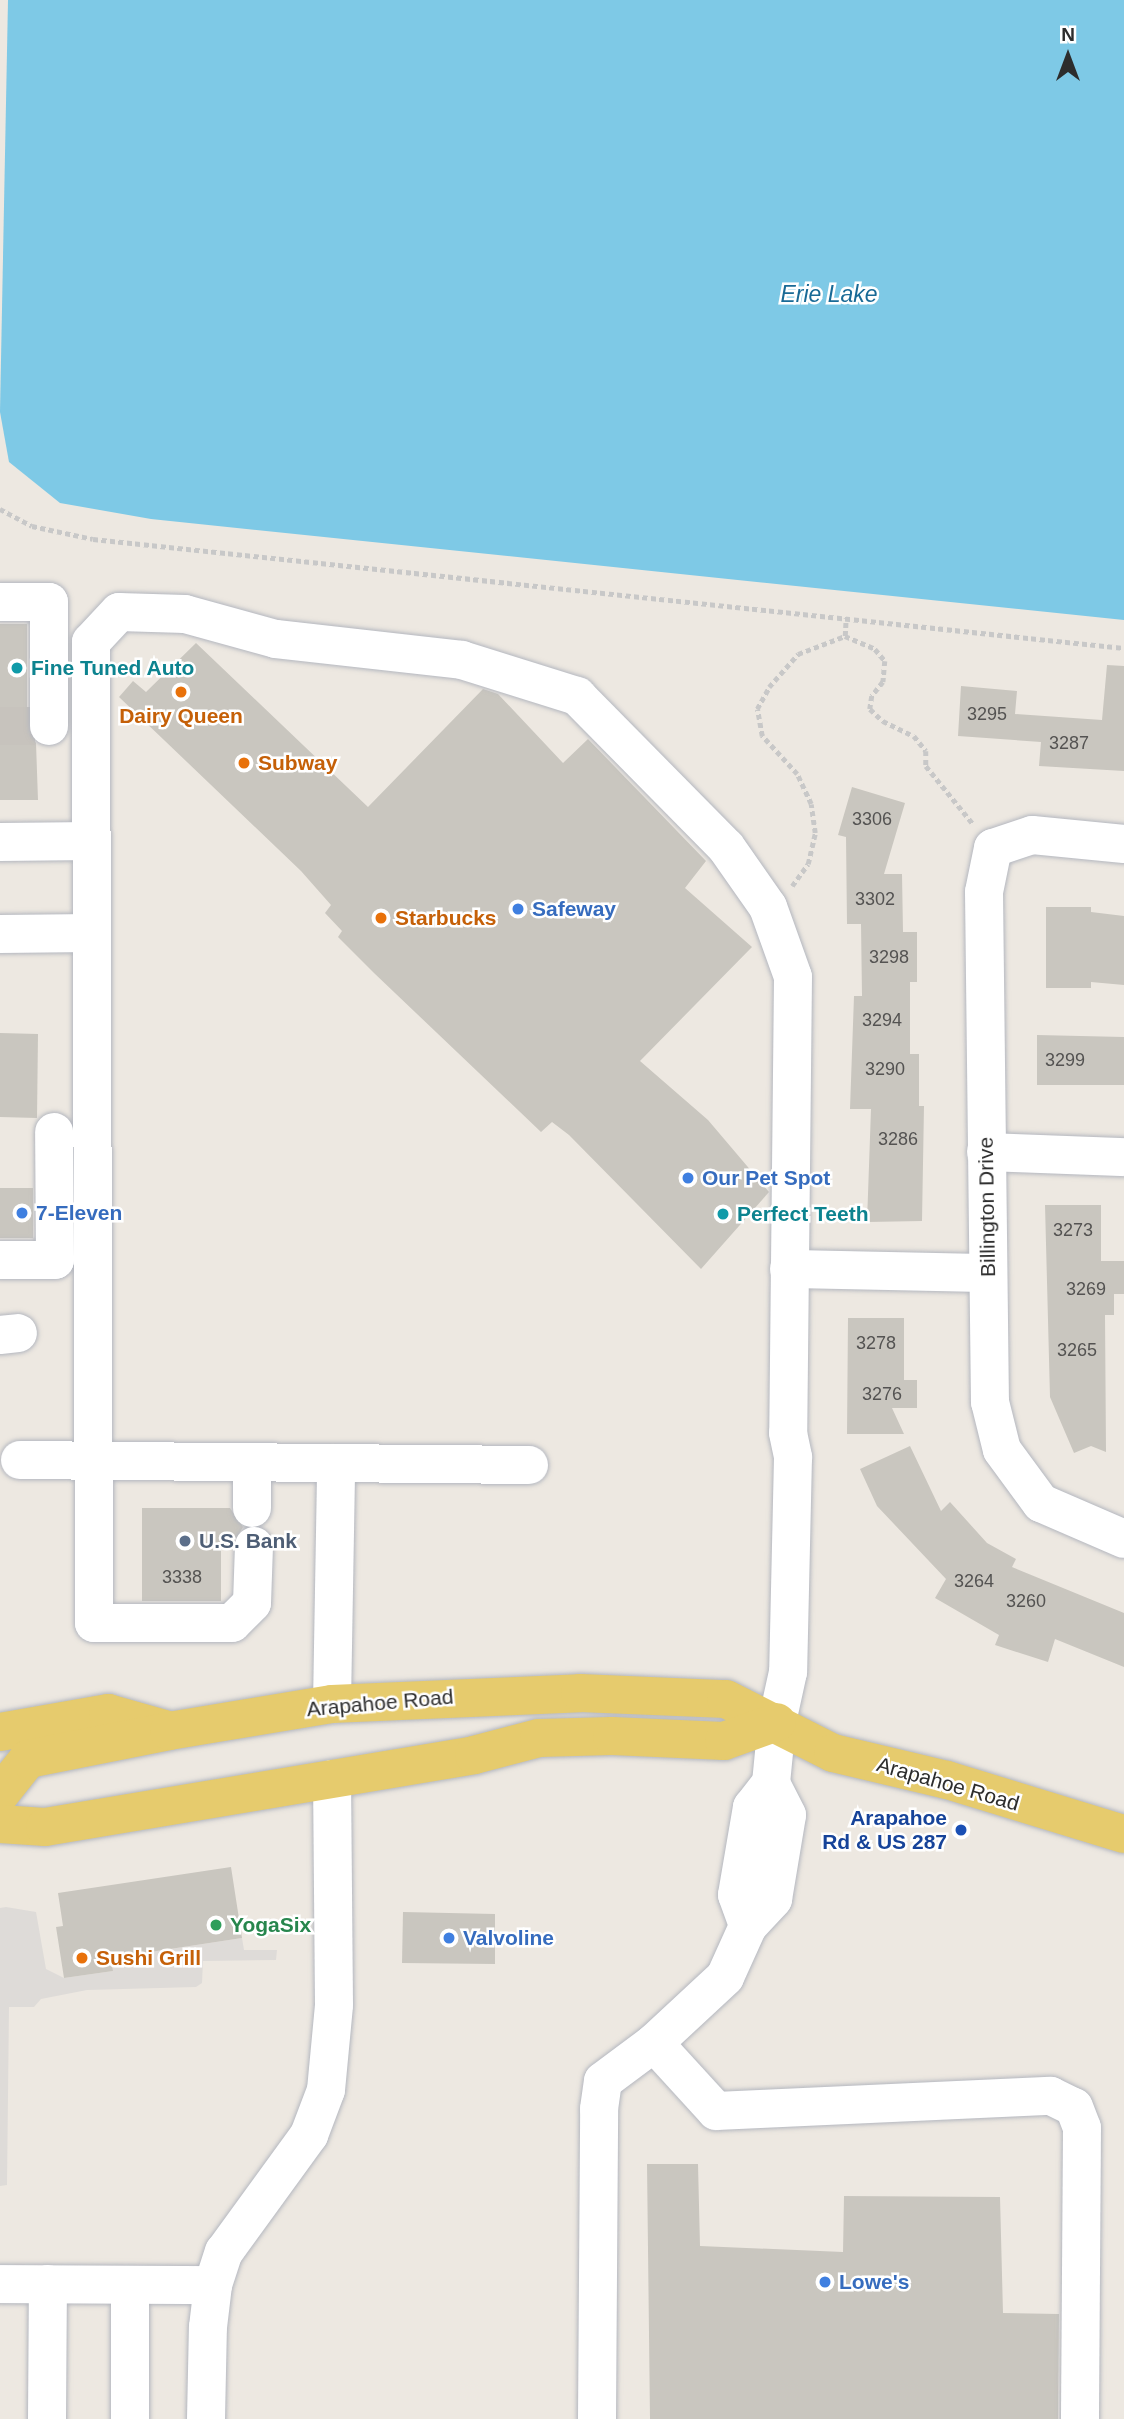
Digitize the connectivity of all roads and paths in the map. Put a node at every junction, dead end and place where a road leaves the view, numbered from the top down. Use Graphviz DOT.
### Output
graph roads {
  1 [pos="0,509"];
  2 [pos="0,602"];
  3 [pos="846,618"];
  4 [pos="845,636"];
  5 [pos="1124,648"];
  6 [pos="92,726"];
  7 [pos="953,799"];
  8 [pos="92,841"];
  9 [pos="0,842"];
  10 [pos="1124,844"];
  11 [pos="785,896"];
  12 [pos="0,925"];
  13 [pos="42,933"];
  14 [pos="92,933"];
  15 [pos="0,934"];
  16 [pos="54,1132"];
  17 [pos="986,1152"];
  18 [pos="1124,1157"];
  19 [pos="0,1260"];
  20 [pos="789,1269"];
  21 [pos="988,1273"];
  22 [pos="20,1460"];
  23 [pos="92,1461"];
  24 [pos="252,1462"];
  25 [pos="336,1464"];
  26 [pos="530,1465"];
  27 [pos="252,1508"];
  28 [pos="1124,1539"];
  29 [pos="254,1546"];
  30 [pos="332,1704"];
  31 [pos="777,1722"];
  32 [pos="169,1731"];
  33 [pos="0,1732"];
  34 [pos="332,1779"];
  35 [pos="0,1794"];
  36 [pos="0,1824"];
  37 [pos="1124,1834"];
  38 [pos="654,2043"];
  39 [pos="0,2284"];
  40 [pos="48,2284"];
  41 [pos="130,2285"];
  42 [pos="213,2285"];
  43 [pos="47,2419"];
  44 [pos="130,2419"];
  45 [pos="206,2419"];
  46 [pos="597,2419"];
  47 [pos="1080,2419"];
  1 -- 3 [label="path"];
  2 -- 6 [label="street"];
  3 -- 4 [label="path"];
  3 -- 5 [label="path"];
  4 -- 7 [label="path"];
  4 -- 11 [label="path"];
  6 -- 8 [label="street"];
  6 -- 20 [label="street"];
  8 -- 9 [label="street"];
  8 -- 14 [label="street"];
  10 -- 17 [label="street, Billington Drive"];
  12 -- 13 [label="street"];
  13 -- 14 [label="street"];
  13 -- 15 [label="street"];
  14 -- 23 [label="street"];
  16 -- 19 [label="street"];
  17 -- 18 [label="street"];
  17 -- 21 [label="street, Billington Drive"];
  20 -- 21 [label="street"];
  20 -- 31 [label="street"];
  21 -- 28 [label="street, Billington Drive"];
  22 -- 23 [label="street"];
  23 -- 24 [label="street"];
  23 -- 29 [label="street"];
  24 -- 25 [label="street"];
  24 -- 27 [label="street"];
  25 -- 26 [label="street"];
  25 -- 30 [label="street"];
  30 -- 31 [label="main road, Arapahoe Road"];
  30 -- 32 [label="main road, Arapahoe Road"];
  31 -- 34 [label="main road"];
  31 -- 37 [label="main road, Arapahoe Road"];
  31 -- 38 [label="street"];
  32 -- 33 [label="main road"];
  32 -- 35 [label="main road, Arapahoe Road"];
  34 -- 36 [label="main road"];
  34 -- 42 [label="street"];
  38 -- 46 [label="street"];
  38 -- 47 [label="street"];
  39 -- 40 [label="street"];
  40 -- 41 [label="street"];
  40 -- 43 [label="street"];
  41 -- 42 [label="street"];
  41 -- 44 [label="street"];
  42 -- 45 [label="street"];
}
